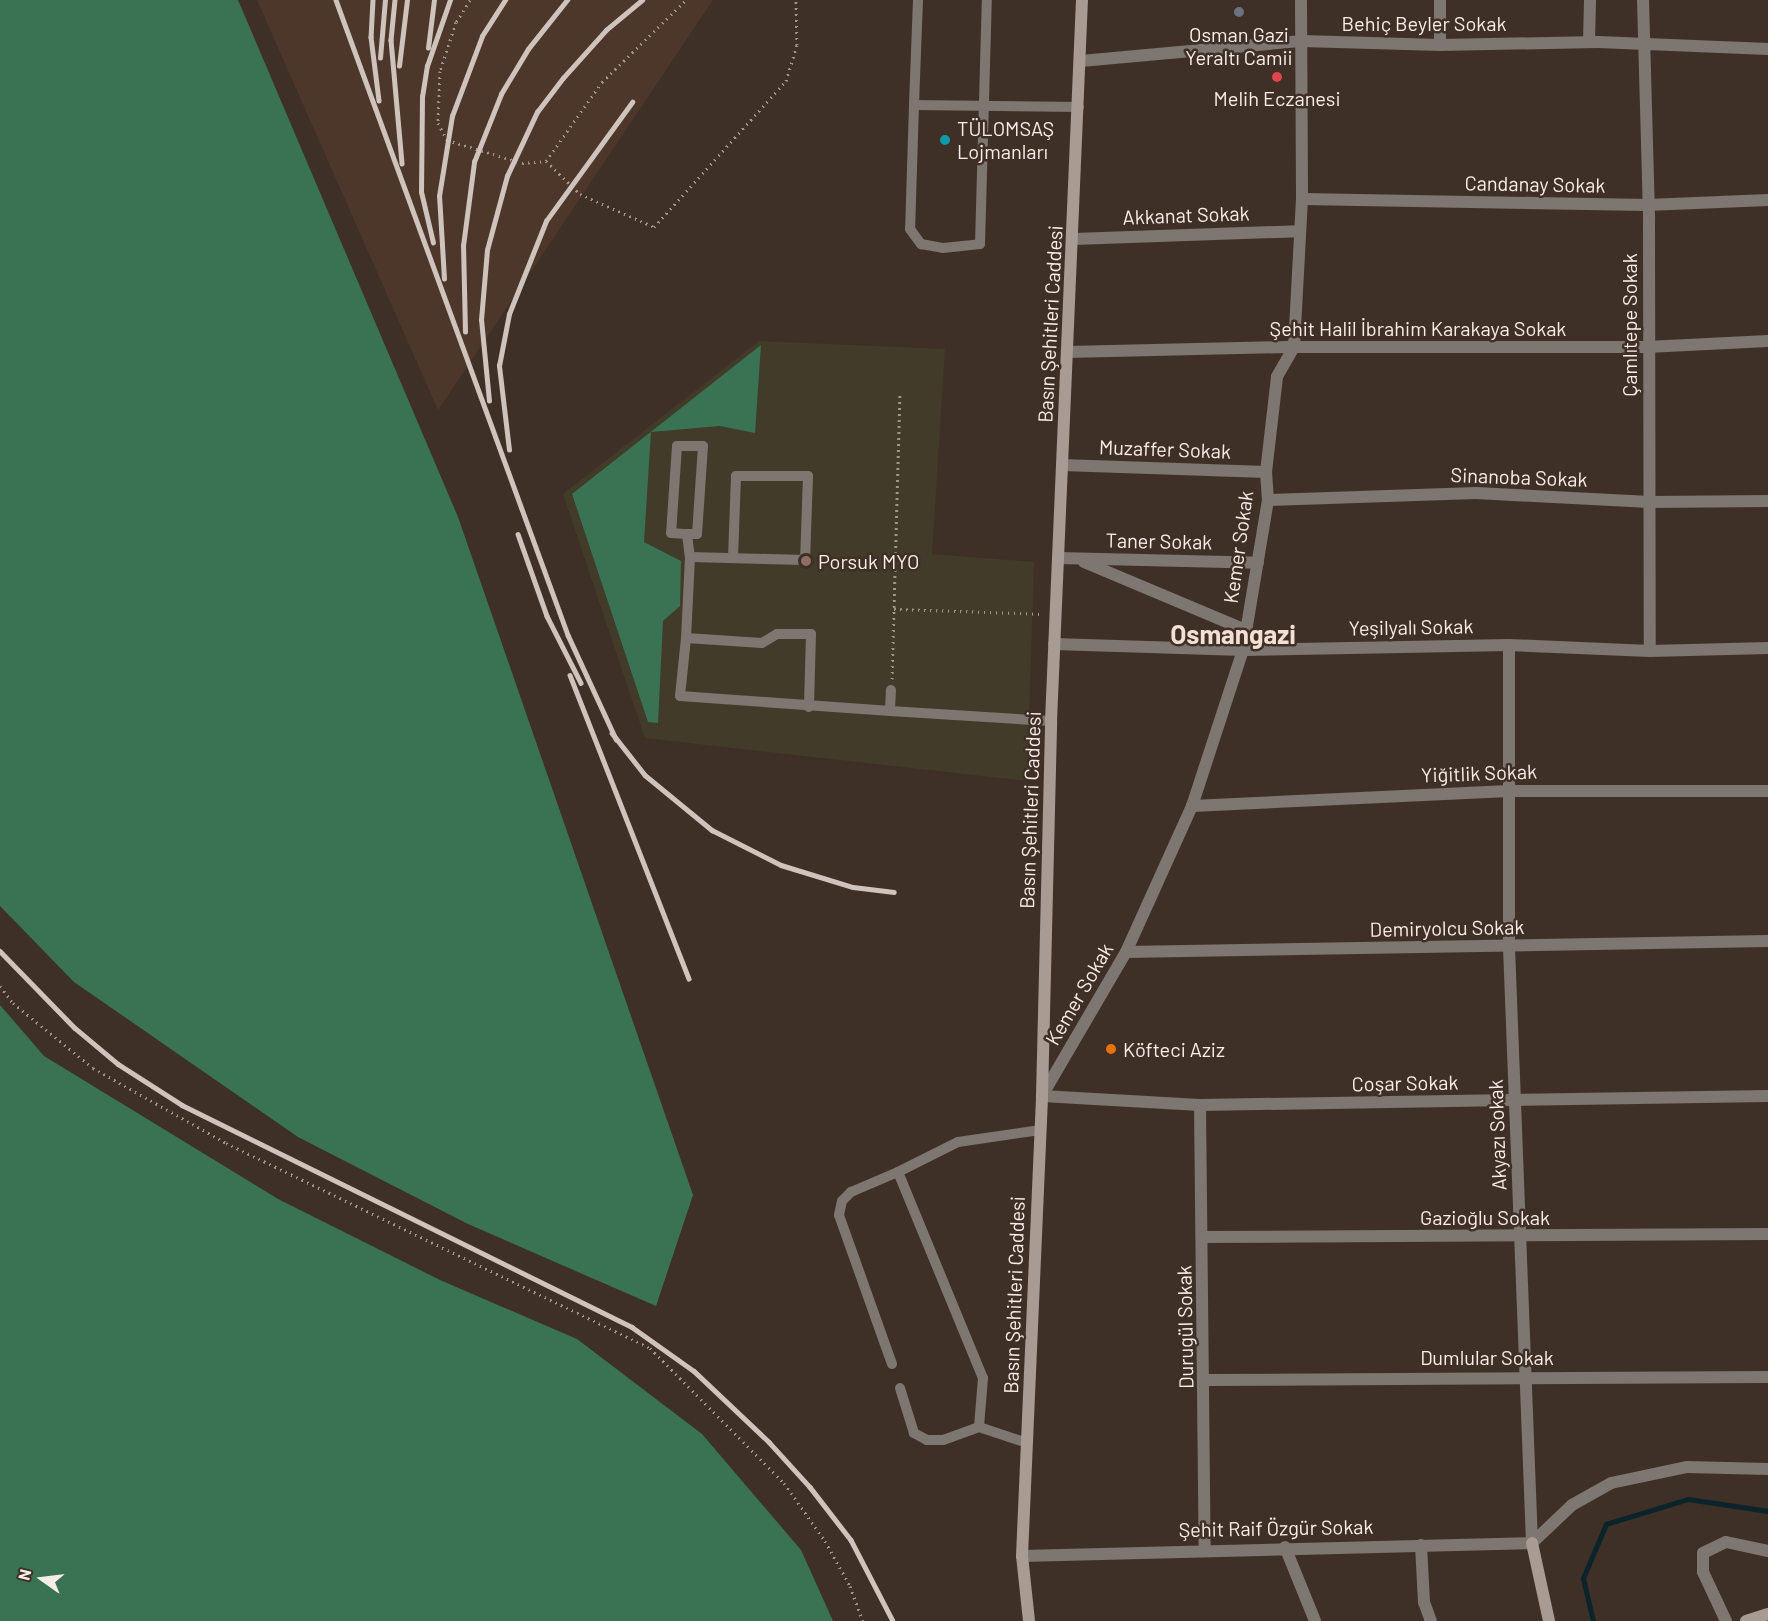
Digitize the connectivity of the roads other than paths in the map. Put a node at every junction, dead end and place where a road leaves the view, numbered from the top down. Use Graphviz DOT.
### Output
graph roads {
  1 [pos="918,0"];
  2 [pos="987,0"];
  3 [pos="1082,0"];
  4 [pos="1301,0"];
  5 [pos="1440,0"];
  6 [pos="1590,0"];
  7 [pos="1643,0"];
  8 [pos="1302,41"];
  9 [pos="1589,42"];
  10 [pos="1440,45"];
  11 [pos="1642,46"];
  12 [pos="1768,49"];
  13 [pos="1081,61"];
  14 [pos="983,104"];
  15 [pos="914,105"];
  16 [pos="1079,107"];
  17 [pos="1302,199"];
  18 [pos="1768,200"];
  19 [pos="1647,205"];
  20 [pos="1299,231"];
  21 [pos="1074,239"];
  22 [pos="1768,341"];
  23 [pos="1294,347"];
  24 [pos="1647,347"];
  25 [pos="1067,352"];
  26 [pos="1062,465"];
  27 [pos="1266,472"];
  28 [pos="1268,500"];
  29 [pos="1768,501"];
  30 [pos="1650,502"];
  31 [pos="687,534"];
  32 [pos="690,557"];
  33 [pos="733,558"];
  34 [pos="1059,558"];
  35 [pos="1077,559"];
  36 [pos="1257,563"];
  37 [pos="1246,630"];
  38 [pos="686,638"];
  39 [pos="1054,644"];
  40 [pos="1509,645"];
  41 [pos="1768,648"];
  42 [pos="1243,650"];
  43 [pos="1650,651"];
  44 [pos="891,690"];
  45 [pos="809,707"];
  46 [pos="890,711"];
  47 [pos="1051,721"];
  48 [pos="1509,791"];
  49 [pos="1768,791"];
  50 [pos="1192,806"];
  51 [pos="1768,941"];
  52 [pos="1509,947"];
  53 [pos="1126,952"];
  54 [pos="1042,1096"];
  55 [pos="1768,1096"];
  56 [pos="1516,1102"];
  57 [pos="1200,1105"];
  58 [pos="1040,1130"];
  59 [pos="898,1172"];
  60 [pos="1768,1234"];
  61 [pos="1519,1236"];
  62 [pos="1202,1237"];
  63 [pos="892,1364"];
  64 [pos="1523,1376"];
  65 [pos="1768,1377"];
  66 [pos="1206,1380"];
  67 [pos="900,1388"];
  68 [pos="979,1428"];
  69 [pos="1027,1443"];
  70 [pos="1768,1469"];
  71 [pos="1532,1543"];
  72 [pos="1421,1545"];
  73 [pos="1286,1547"];
  74 [pos="1205,1549"];
  75 [pos="1768,1551"];
  76 [pos="1022,1556"];
  77 [pos="1768,1614"];
  78 [pos="1029,1621"];
  79 [pos="1315,1621"];
  80 [pos="1431,1621"];
  81 [pos="1549,1621"];
  82 [pos="1726,1621"];
  83 [pos="1746,1621"];
  1 -- 15 [label="lane"];
  2 -- 14 [label="lane"];
  3 -- 13 [label="main road, Basın Şehitleri Caddesi"];
  4 -- 8 [label="street, Kemer Sokak"];
  5 -- 10 [label="street"];
  6 -- 9 [label="street"];
  7 -- 11 [label="street, Çamlıtepe Sokak"];
  8 -- 10 [label="street, Behiç Beyler Sokak"];
  8 -- 13 [label="street, Behiç Beyler Sokak"];
  8 -- 17 [label="street, Kemer Sokak"];
  9 -- 10 [label="street, Behiç Beyler Sokak"];
  9 -- 11 [label="street, Behiç Beyler Sokak"];
  11 -- 12 [label="street, Behiç Beyler Sokak"];
  11 -- 19 [label="street, Çamlıtepe Sokak"];
  13 -- 16 [label="main road, Basın Şehitleri Caddesi"];
  14 -- 15 [label="lane"];
  14 -- 15 [label="lane"];
  14 -- 16 [label="lane"];
  16 -- 21 [label="main road, Basın Şehitleri Caddesi"];
  17 -- 19 [label="street, Candanay Sokak"];
  17 -- 20 [label="street, Kemer Sokak"];
  18 -- 19 [label="street, Candanay Sokak"];
  19 -- 24 [label="street, Çamlıtepe Sokak"];
  20 -- 21 [label="street, Akkanat Sokak"];
  20 -- 23 [label="street, Kemer Sokak"];
  21 -- 25 [label="main road, Basın Şehitleri Caddesi"];
  22 -- 24 [label="street, Şehit Halil İbrahim Karakaya Sokak"];
  23 -- 24 [label="street, Şehit Halil İbrahim Karakaya Sokak"];
  23 -- 25 [label="street, Şehit Halil İbrahim Karakaya Sokak"];
  23 -- 27 [label="street, Kemer Sokak"];
  24 -- 30 [label="street, Çamlıtepe Sokak"];
  25 -- 26 [label="main road, Basın Şehitleri Caddesi"];
  26 -- 27 [label="street, Muzaffer Sokak"];
  26 -- 34 [label="main road, Basın Şehitleri Caddesi"];
  27 -- 28 [label="street, Kemer Sokak"];
  28 -- 30 [label="street, Sinanoba Sokak"];
  28 -- 36 [label="street, Kemer Sokak"];
  29 -- 30 [label="street, Sinanoba Sokak"];
  30 -- 43 [label="street, Çamlıtepe Sokak"];
  31 -- 31 [label="lane"];
  31 -- 32 [label="lane"];
  32 -- 33 [label="lane"];
  32 -- 38 [label="lane"];
  33 -- 33 [label="lane"];
  34 -- 35 [label="street, Taner Sokak"];
  34 -- 39 [label="main road, Basın Şehitleri Caddesi"];
  35 -- 36 [label="street, Taner Sokak"];
  35 -- 37 [label="street"];
  36 -- 37 [label="street, Kemer Sokak"];
  37 -- 42 [label="street, Kemer Sokak"];
  38 -- 45 [label="lane"];
  38 -- 45 [label="lane"];
  39 -- 42 [label="street, Yeşilyalı Sokak"];
  39 -- 47 [label="main road, Basın Şehitleri Caddesi"];
  40 -- 42 [label="street, Yeşilyalı Sokak"];
  40 -- 43 [label="street, Yeşilyalı Sokak"];
  40 -- 48 [label="street, Akyazı Sokak"];
  41 -- 43 [label="street, Yeşilyalı Sokak"];
  42 -- 50 [label="street, Kemer Sokak"];
  44 -- 46 [label="lane"];
  45 -- 46 [label="lane"];
  46 -- 47 [label="lane"];
  47 -- 54 [label="main road, Basın Şehitleri Caddesi"];
  48 -- 49 [label="street, Yiğitlik Sokak"];
  48 -- 50 [label="street, Yiğitlik Sokak"];
  48 -- 52 [label="street, Akyazı Sokak"];
  50 -- 53 [label="street, Kemer Sokak"];
  51 -- 52 [label="street, Demiryolcu Sokak"];
  52 -- 53 [label="street, Demiryolcu Sokak"];
  52 -- 56 [label="street, Akyazı Sokak"];
  53 -- 54 [label="street, Kemer Sokak"];
  54 -- 57 [label="street, Coşar Sokak"];
  54 -- 58 [label="main road, Basın Şehitleri Caddesi"];
  55 -- 56 [label="street, Coşar Sokak"];
  56 -- 57 [label="street, Coşar Sokak"];
  56 -- 61 [label="street, Akyazı Sokak"];
  57 -- 62 [label="street, Durugül Sokak"];
  58 -- 59 [label="lane"];
  58 -- 69 [label="main road, Basın Şehitleri Caddesi"];
  59 -- 63 [label="lane"];
  59 -- 68 [label="lane"];
  60 -- 61 [label="street, Gazioğlu Sokak"];
  61 -- 62 [label="street, Gazioğlu Sokak"];
  61 -- 64 [label="street, Akyazı Sokak"];
  62 -- 66 [label="street, Durugül Sokak"];
  64 -- 65 [label="street, Dumlular Sokak"];
  64 -- 66 [label="street, Dumlular Sokak"];
  64 -- 71 [label="street, Akyazı Sokak"];
  66 -- 74 [label="street, Durugül Sokak"];
  67 -- 68 [label="lane"];
  68 -- 69 [label="lane"];
  69 -- 76 [label="main road, Basın Şehitleri Caddesi"];
  70 -- 71 [label="street"];
  71 -- 72 [label="street, Şehit Raif Özgür Sokak"];
  71 -- 81 [label="main road, Akyazı Sokak"];
  72 -- 73 [label="street, Şehit Raif Özgür Sokak"];
  72 -- 80 [label="street"];
  73 -- 74 [label="street, Şehit Raif Özgür Sokak"];
  73 -- 79 [label="street"];
  74 -- 76 [label="street, Şehit Raif Özgür Sokak"];
  75 -- 82 [label="street"];
  76 -- 78 [label="main road, Basın Şehitleri Caddesi"];
  77 -- 83 [label="main road"];
}
